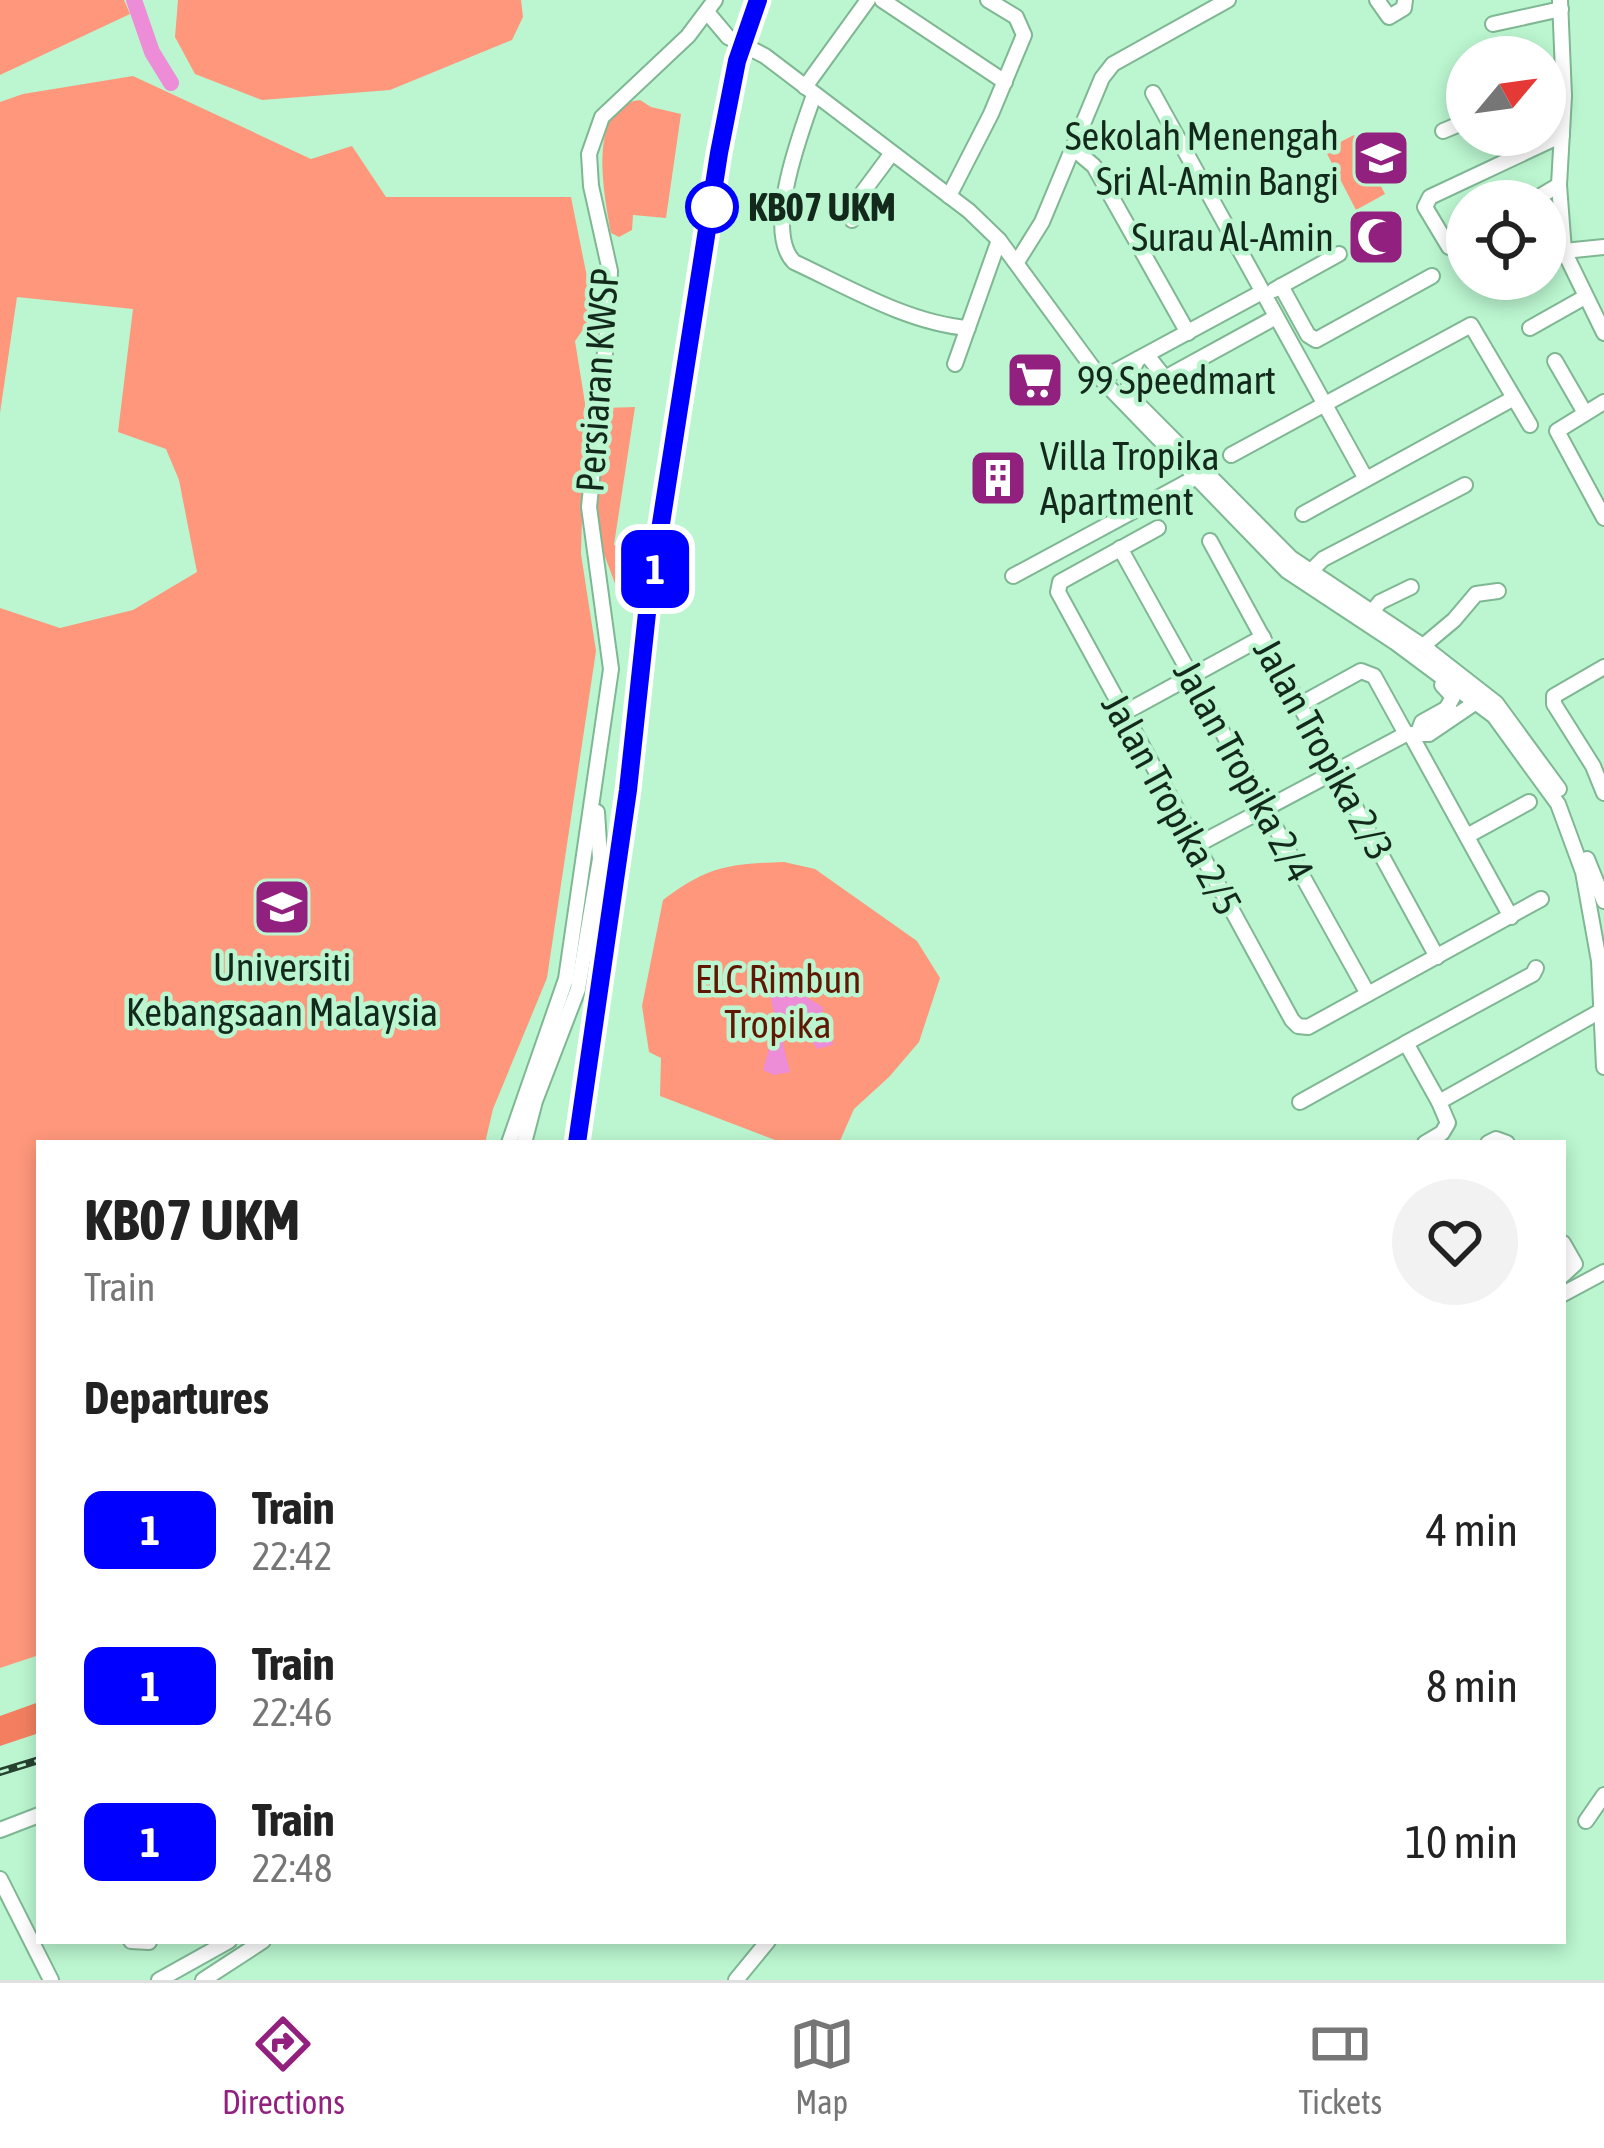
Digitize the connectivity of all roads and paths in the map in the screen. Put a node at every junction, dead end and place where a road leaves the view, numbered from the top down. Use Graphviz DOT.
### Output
graph roads {
  1 [pos="868,0"];
  2 [pos="882,0"];
  3 [pos="988,0"];
  4 [pos="1228,0"];
  5 [pos="1377,0"];
  6 [pos="1405,0"];
  7 [pos="1561,4"];
  8 [pos="711,6"];
  9 [pos="1493,24"];
  10 [pos="1561,36"];
  11 [pos="1005,82"];
  12 [pos="809,91"];
  13 [pos="1153,93"];
  14 [pos="1075,150"];
  15 [pos="892,153"];
  16 [pos="1512,156"];
  17 [pos="1464,180"];
  18 [pos="1446,189"];
  19 [pos="949,196"];
  20 [pos="853,220"];
  21 [pos="1446,242"];
  22 [pos="1001,243"];
  23 [pos="1604,247"];
  24 [pos="1566,251"];
  25 [pos="1340,254"];
  26 [pos="1566,255"];
  27 [pos="1017,262"];
  28 [pos="1432,276"];
  29 [pos="1281,286"];
  30 [pos="1263,294"];
  31 [pos="1585,297"];
  32 [pos="1276,317"];
  33 [pos="968,328"];
  34 [pos="1530,328"];
  35 [pos="1188,333"];
  36 [pos="1604,333"];
  37 [pos="1081,350"];
  38 [pos="1138,359"];
  39 [pos="1096,360"];
  40 [pos="1555,361"];
  41 [pos="955,364"];
  42 [pos="1105,377"];
  43 [pos="1129,395"];
  44 [pos="1514,398"];
  45 [pos="1604,402"];
  46 [pos="1324,403"];
  47 [pos="1585,413"];
  48 [pos="1529,425"];
  49 [pos="1231,455"];
  50 [pos="1200,474"];
  51 [pos="1366,479"];
  52 [pos="1465,485"];
  53 [pos="1303,514"];
  54 [pos="1604,518"];
  55 [pos="1158,528"];
  56 [pos="1210,541"];
  57 [pos="1120,548"];
  58 [pos="1311,572"];
  59 [pos="1013,576"];
  60 [pos="1411,586"];
  61 [pos="1498,591"];
  62 [pos="1370,618"];
  63 [pos="1264,637"];
  64 [pos="1424,646"];
  65 [pos="1604,667"];
  66 [pos="1191,676"];
  67 [pos="1477,694"];
  68 [pos="1301,704"];
  69 [pos="1446,709"];
  70 [pos="1122,714"];
  71 [pos="1412,735"];
  72 [pos="1598,763"];
  73 [pos="1338,770"];
  74 [pos="1604,793"];
  75 [pos="594,796"];
  76 [pos="1528,802"];
  77 [pos="1265,809"];
  78 [pos="1467,836"];
  79 [pos="1195,846"];
  80 [pos="1541,899"];
  81 [pos="1604,901"];
  82 [pos="1511,917"];
  83 [pos="1437,957"];
  84 [pos="1536,968"];
  85 [pos="1600,988"];
  86 [pos="1368,994"];
  87 [pos="1603,1010"];
  88 [pos="1570,1028"];
  89 [pos="1409,1041"];
  90 [pos="1604,1065"];
  91 [pos="1300,1102"];
  92 [pos="1438,1102"];
  93 [pos="509,1140"];
  94 [pos="525,1140"];
  95 [pos="1430,1140"];
  96 [pos="1604,1272"];
  97 [pos="1566,1292"];
  98 [pos="1604,1795"];
  99 [pos="36,1816"];
  100 [pos="1586,1821"];
  101 [pos="0,1830"];
  102 [pos="0,1879"];
  103 [pos="224,1944"];
  104 [pos="258,1944"];
  105 [pos="766,1944"];
  106 [pos="51,1980"];
  107 [pos="159,1980"];
  108 [pos="203,1980"];
  109 [pos="736,1980"];
  1 -- 12 [label="street"];
  2 -- 11 [label="street"];
  3 -- 11 [label="street"];
  4 -- 14 [label="street"];
  5 -- 6 [label="street"];
  7 -- 9 [label="street"];
  7 -- 10 [label="street"];
  8 -- 12 [label="street"];
  8 -- 75 [label="street, Persiaran KWSP"];
  11 -- 19 [label="street"];
  12 -- 15 [label="street"];
  12 -- 33 [label="street"];
  13 -- 30 [label="street"];
  14 -- 27 [label="street"];
  14 -- 35 [label="street"];
  15 -- 19 [label="street"];
  15 -- 20 [label="street"];
  16 -- 17 [label="street"];
  18 -- 21 [label="street"];
  19 -- 22 [label="street"];
  22 -- 27 [label="street"];
  22 -- 33 [label="street"];
  23 -- 24 [label="street"];
  25 -- 29 [label="street"];
  26 -- 31 [label="street"];
  27 -- 37 [label="street"];
  28 -- 29 [label="street"];
  29 -- 30 [label="street"];
  30 -- 32 [label="street"];
  30 -- 35 [label="street"];
  31 -- 34 [label="street"];
  31 -- 36 [label="street"];
  32 -- 38 [label="street"];
  32 -- 46 [label="street"];
  33 -- 41 [label="street"];
  35 -- 38 [label="street"];
  37 -- 39 [label="street"];
  37 -- 42 [label="street"];
  38 -- 39 [label="street"];
  38 -- 42 [label="street"];
  38 -- 43 [label="street"];
  39 -- 42 [label="street"];
  40 -- 47 [label="street"];
  42 -- 43 [label="street"];
  42 -- 50 [label="street"];
  43 -- 50 [label="street"];
  44 -- 46 [label="street"];
  44 -- 48 [label="street"];
  44 -- 51 [label="street"];
  45 -- 47 [label="street"];
  46 -- 49 [label="street"];
  46 -- 51 [label="street"];
  47 -- 54 [label="street"];
  50 -- 58 [label="street"];
  50 -- 59 [label="street"];
  50 -- 62 [label="street"];
  51 -- 53 [label="street"];
  52 -- 58 [label="street"];
  55 -- 57 [label="street"];
  56 -- 63 [label="street, Jalan Tropika 2/3"];
  57 -- 66 [label="street, Jalan Tropika 2/4"];
  57 -- 70 [label="street, Jalan Tropika 2/5"];
  58 -- 62 [label="street"];
  60 -- 62 [label="street"];
  61 -- 64 [label="street"];
  62 -- 64 [label="street"];
  62 -- 67 [label="street"];
  62 -- 69 [label="street"];
  63 -- 66 [label="street"];
  63 -- 68 [label="street, Jalan Tropika 2/3"];
  64 -- 67 [label="street"];
  65 -- 72 [label="street"];
  66 -- 70 [label="street"];
  66 -- 77 [label="street, Jalan Tropika 2/4"];
  67 -- 69 [label="street"];
  67 -- 71 [label="street"];
  67 -- 81 [label="street"];
  67 -- 85 [label="street"];
  68 -- 71 [label="street"];
  68 -- 73 [label="street, Jalan Tropika 2/3"];
  69 -- 71 [label="street"];
  70 -- 79 [label="street, Jalan Tropika 2/5"];
  71 -- 73 [label="street"];
  71 -- 78 [label="street"];
  72 -- 74 [label="street"];
  73 -- 77 [label="street"];
  73 -- 83 [label="street, Jalan Tropika 2/3"];
  75 -- 93 [label="street"];
  75 -- 94 [label="street"];
  76 -- 78 [label="street"];
  77 -- 79 [label="street"];
  77 -- 86 [label="street, Jalan Tropika 2/4"];
  78 -- 82 [label="street"];
  79 -- 86 [label="street, Jalan Tropika 2/5"];
  80 -- 82 [label="street"];
  82 -- 83 [label="street"];
  83 -- 86 [label="street"];
  84 -- 89 [label="street"];
  85 -- 87 [label="street"];
  85 -- 88 [label="street"];
  87 -- 88 [label="street"];
  87 -- 90 [label="street"];
  88 -- 90 [label="street"];
  88 -- 92 [label="street"];
  89 -- 91 [label="street"];
  89 -- 92 [label="street"];
  92 -- 95 [label="street"];
  96 -- 97 [label="street"];
  98 -- 100 [label="street"];
  99 -- 101 [label="street"];
  102 -- 106 [label="street"];
  103 -- 107 [label="street"];
  104 -- 108 [label="street"];
  105 -- 109 [label="street"];
}
